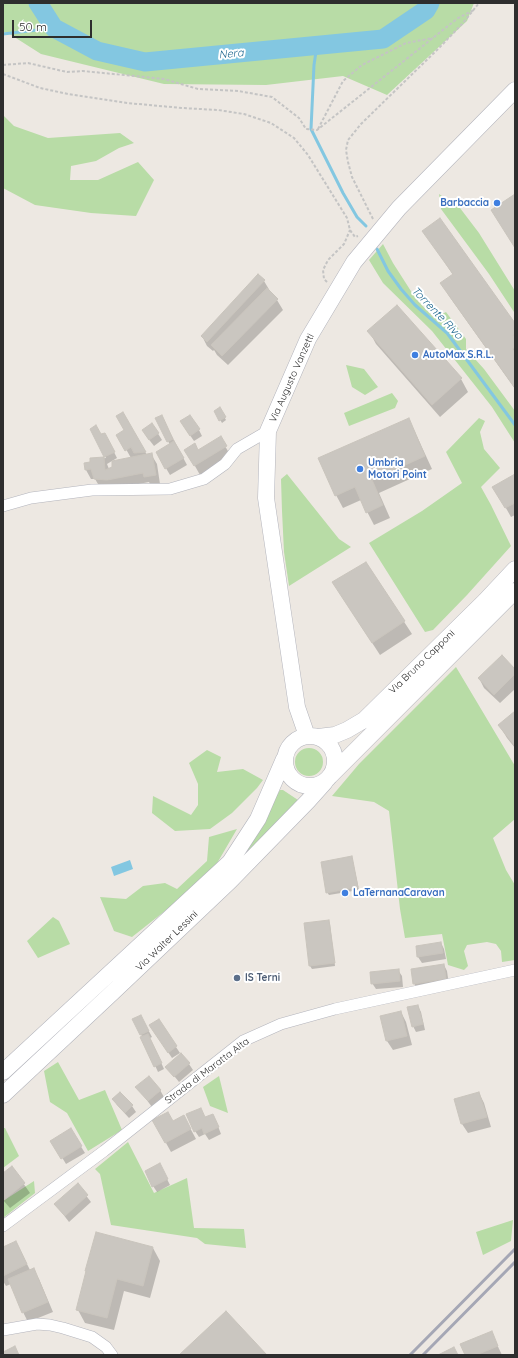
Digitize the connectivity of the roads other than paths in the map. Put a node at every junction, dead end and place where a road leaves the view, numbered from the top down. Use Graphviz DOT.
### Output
graph roads {
  1 [pos="515,90"];
  2 [pos="268,431"];
  3 [pos="3,506"];
  4 [pos="515,569"];
  5 [pos="515,591"];
  6 [pos="312,736"];
  7 [pos="284,759"];
  8 [pos="328,779"];
  9 [pos="515,970"];
  10 [pos="3,1072"];
  11 [pos="3,1095"];
  12 [pos="3,1226"];
  13 [pos="3,1330"];
  14 [pos="112,1355"];
  1 -- 2 [label="main road, Via Augusto Vanzetti"];
  2 -- 3 [label="street"];
  2 -- 6 [label="main road, Via Augusto Vanzetti"];
  4 -- 6 [label="main road, Via Bruno Capponi"];
  5 -- 8 [label="main road, Via Bruno Capponi"];
  6 -- 7 [label="main road"];
  6 -- 8 [label="main road"];
  7 -- 8 [label="main road"];
  7 -- 10 [label="main road, Via Walter Lessini"];
  8 -- 11 [label="main road, Via Walter Lessini"];
  9 -- 12 [label="street, Strada di Maratta Alta"];
  13 -- 14 [label="street"];
}
